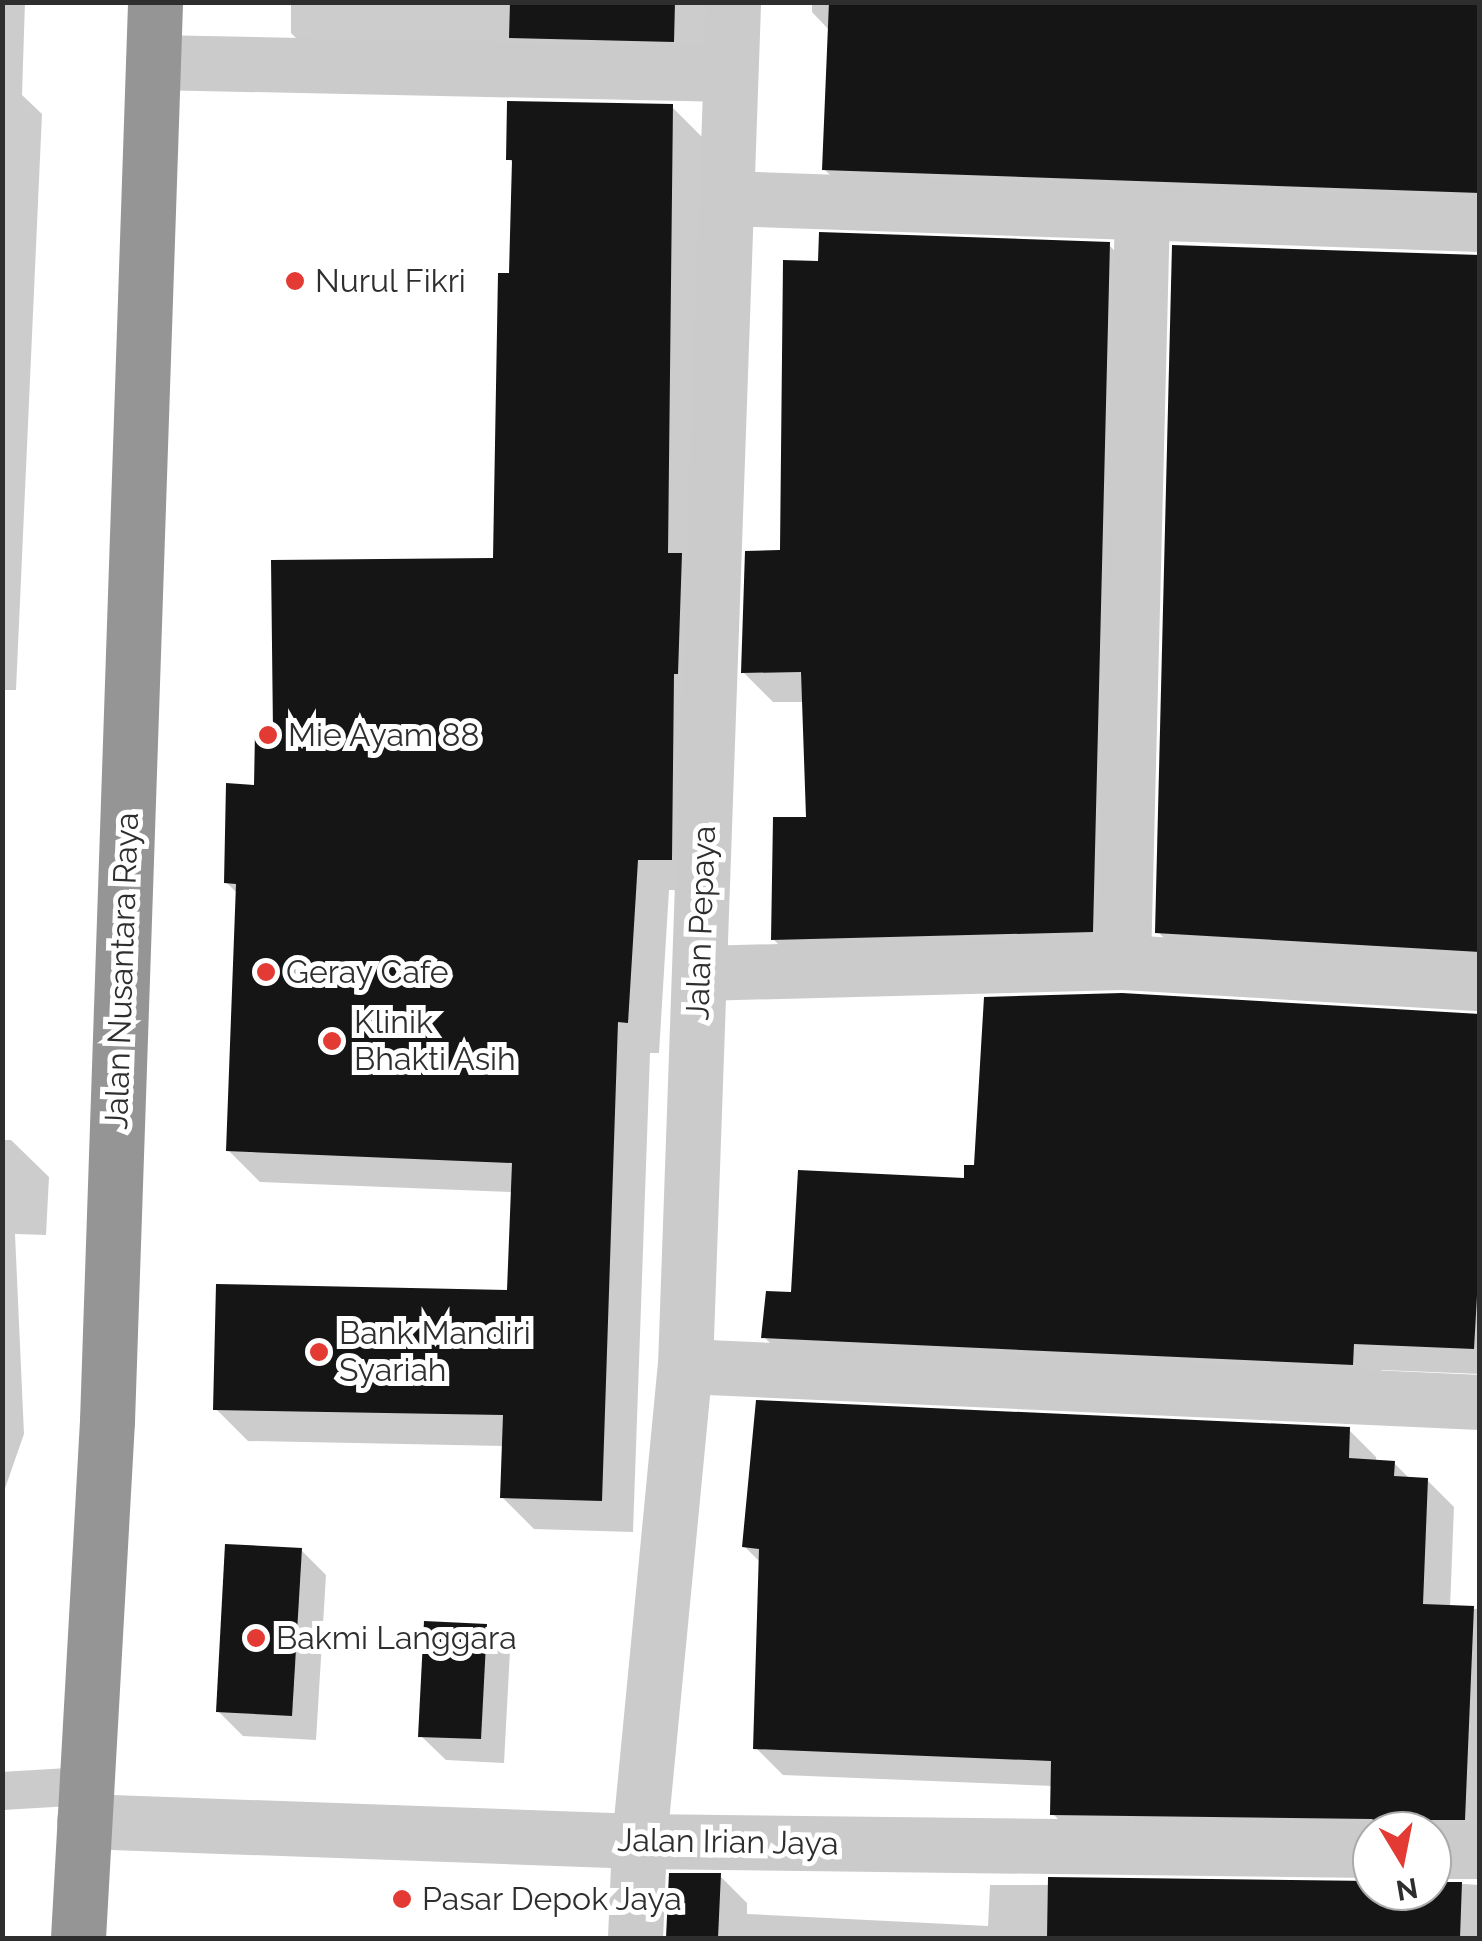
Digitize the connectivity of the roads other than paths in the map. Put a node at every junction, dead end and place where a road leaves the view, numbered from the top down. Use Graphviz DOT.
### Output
graph roads {
  1 [pos="156,2"];
  2 [pos="733,2"];
  3 [pos="153,62"];
  4 [pos="730,74"];
  5 [pos="726,198"];
  6 [pos="1142,213"];
  7 [pos="1480,224"];
  8 [pos="1123,962"];
  9 [pos="700,973"];
  10 [pos="1480,983"];
  11 [pos="684,1366"];
  12 [pos="1480,1402"];
  13 [pos="2,1791"];
  14 [pos="85,1804"];
  15 [pos="638,1842"];
  16 [pos="1352,1850"];
  17 [pos="1452,1851"];
  18 [pos="1480,1851"];
  19 [pos="78,1938"];
  20 [pos="635,1938"];
  1 -- 3 [label="highway, Jalan Nusantara Raya"];
  2 -- 4 [label="street, Jalan Pepaya"];
  3 -- 4 [label="street"];
  3 -- 14 [label="highway, Jalan Nusantara Raya"];
  4 -- 5 [label="street, Jalan Pepaya"];
  5 -- 6 [label="street"];
  5 -- 9 [label="street, Jalan Pepaya"];
  6 -- 7 [label="street"];
  6 -- 8 [label="street"];
  8 -- 9 [label="street"];
  8 -- 10 [label="street"];
  9 -- 11 [label="street, Jalan Pepaya"];
  11 -- 12 [label="street"];
  11 -- 15 [label="street, Jalan Pepaya"];
  13 -- 14 [label="lane"];
  14 -- 15 [label="street, Jalan Irian Jaya"];
  14 -- 19 [label="highway, Jalan Nusantara Raya"];
  15 -- 16 [label="street, Jalan Irian Jaya"];
  15 -- 20 [label="street, Jalan Pepaya"];
  17 -- 18 [label="street"];
}
